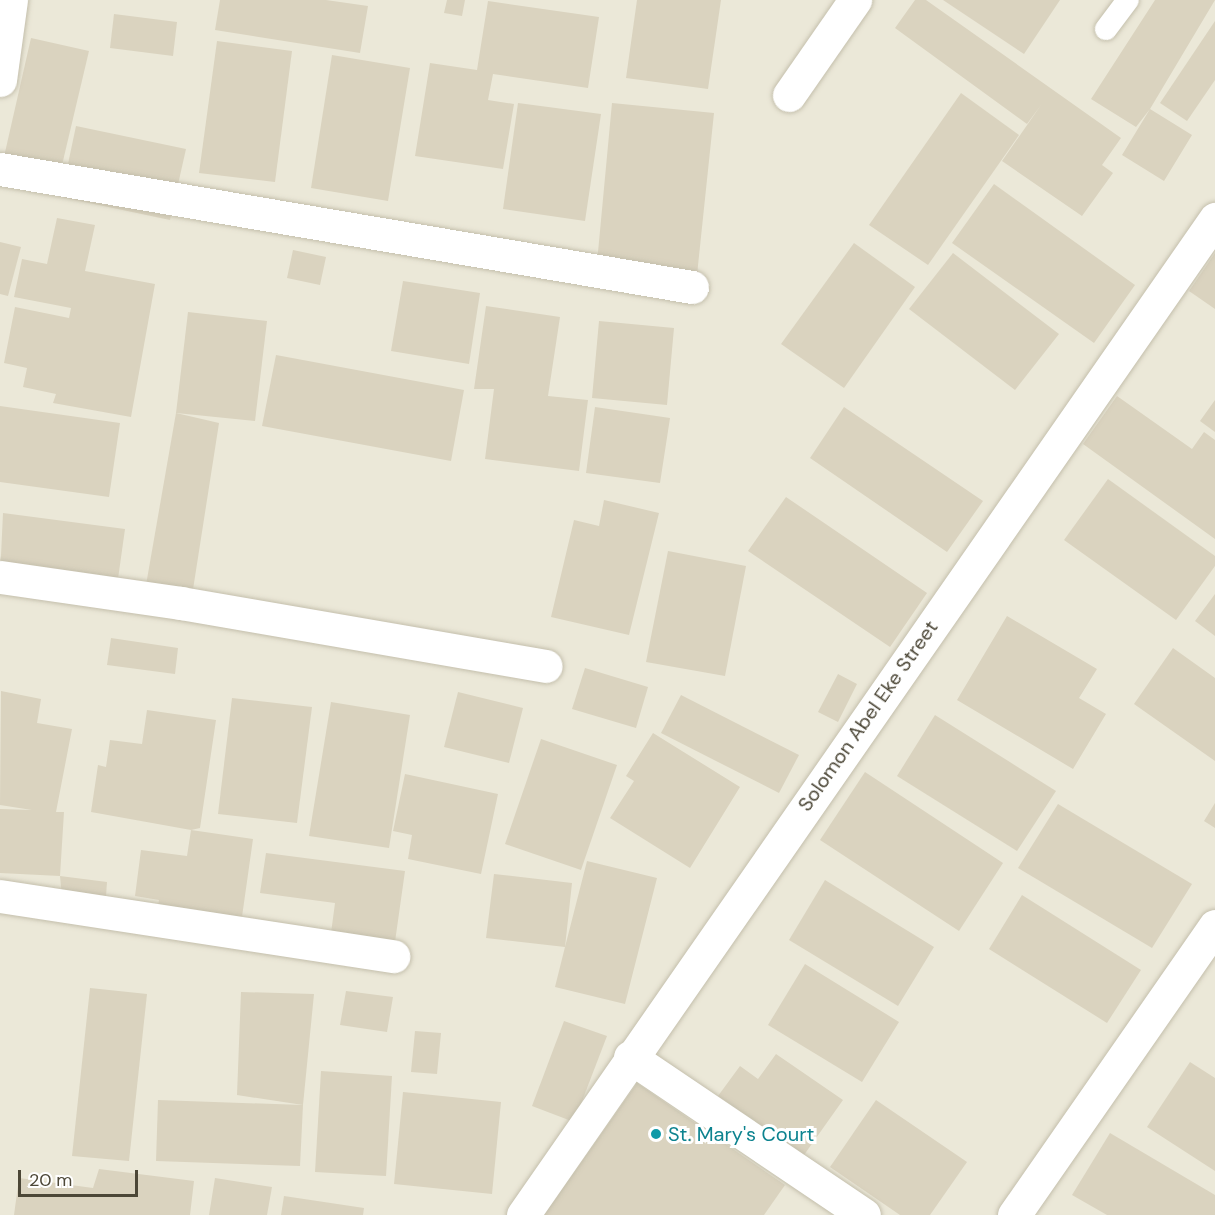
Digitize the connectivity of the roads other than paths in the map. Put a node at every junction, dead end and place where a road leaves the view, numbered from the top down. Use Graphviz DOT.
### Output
graph roads {
  1 [pos="11,0"];
  2 [pos="855,0"];
  3 [pos="1128,0"];
  4 [pos="1106,29"];
  5 [pos="0,80"];
  6 [pos="789,95"];
  7 [pos="0,169"];
  8 [pos="1215,219"];
  9 [pos="692,287"];
  10 [pos="0,577"];
  11 [pos="546,666"];
  12 [pos="0,896"];
  13 [pos="1215,926"];
  14 [pos="393,956"];
  15 [pos="630,1057"];
  16 [pos="523,1215"];
  17 [pos="864,1215"];
  18 [pos="1014,1215"];
  1 -- 5 [label="street"];
  2 -- 6 [label="street"];
  3 -- 4 [label="lane"];
  7 -- 9 [label="street"];
  8 -- 15 [label="street, Solomon Abel Eke Street"];
  10 -- 11 [label="street"];
  12 -- 14 [label="street"];
  13 -- 18 [label="street"];
  15 -- 16 [label="street, Solomon Abel Eke Street"];
  15 -- 17 [label="street"];
}
